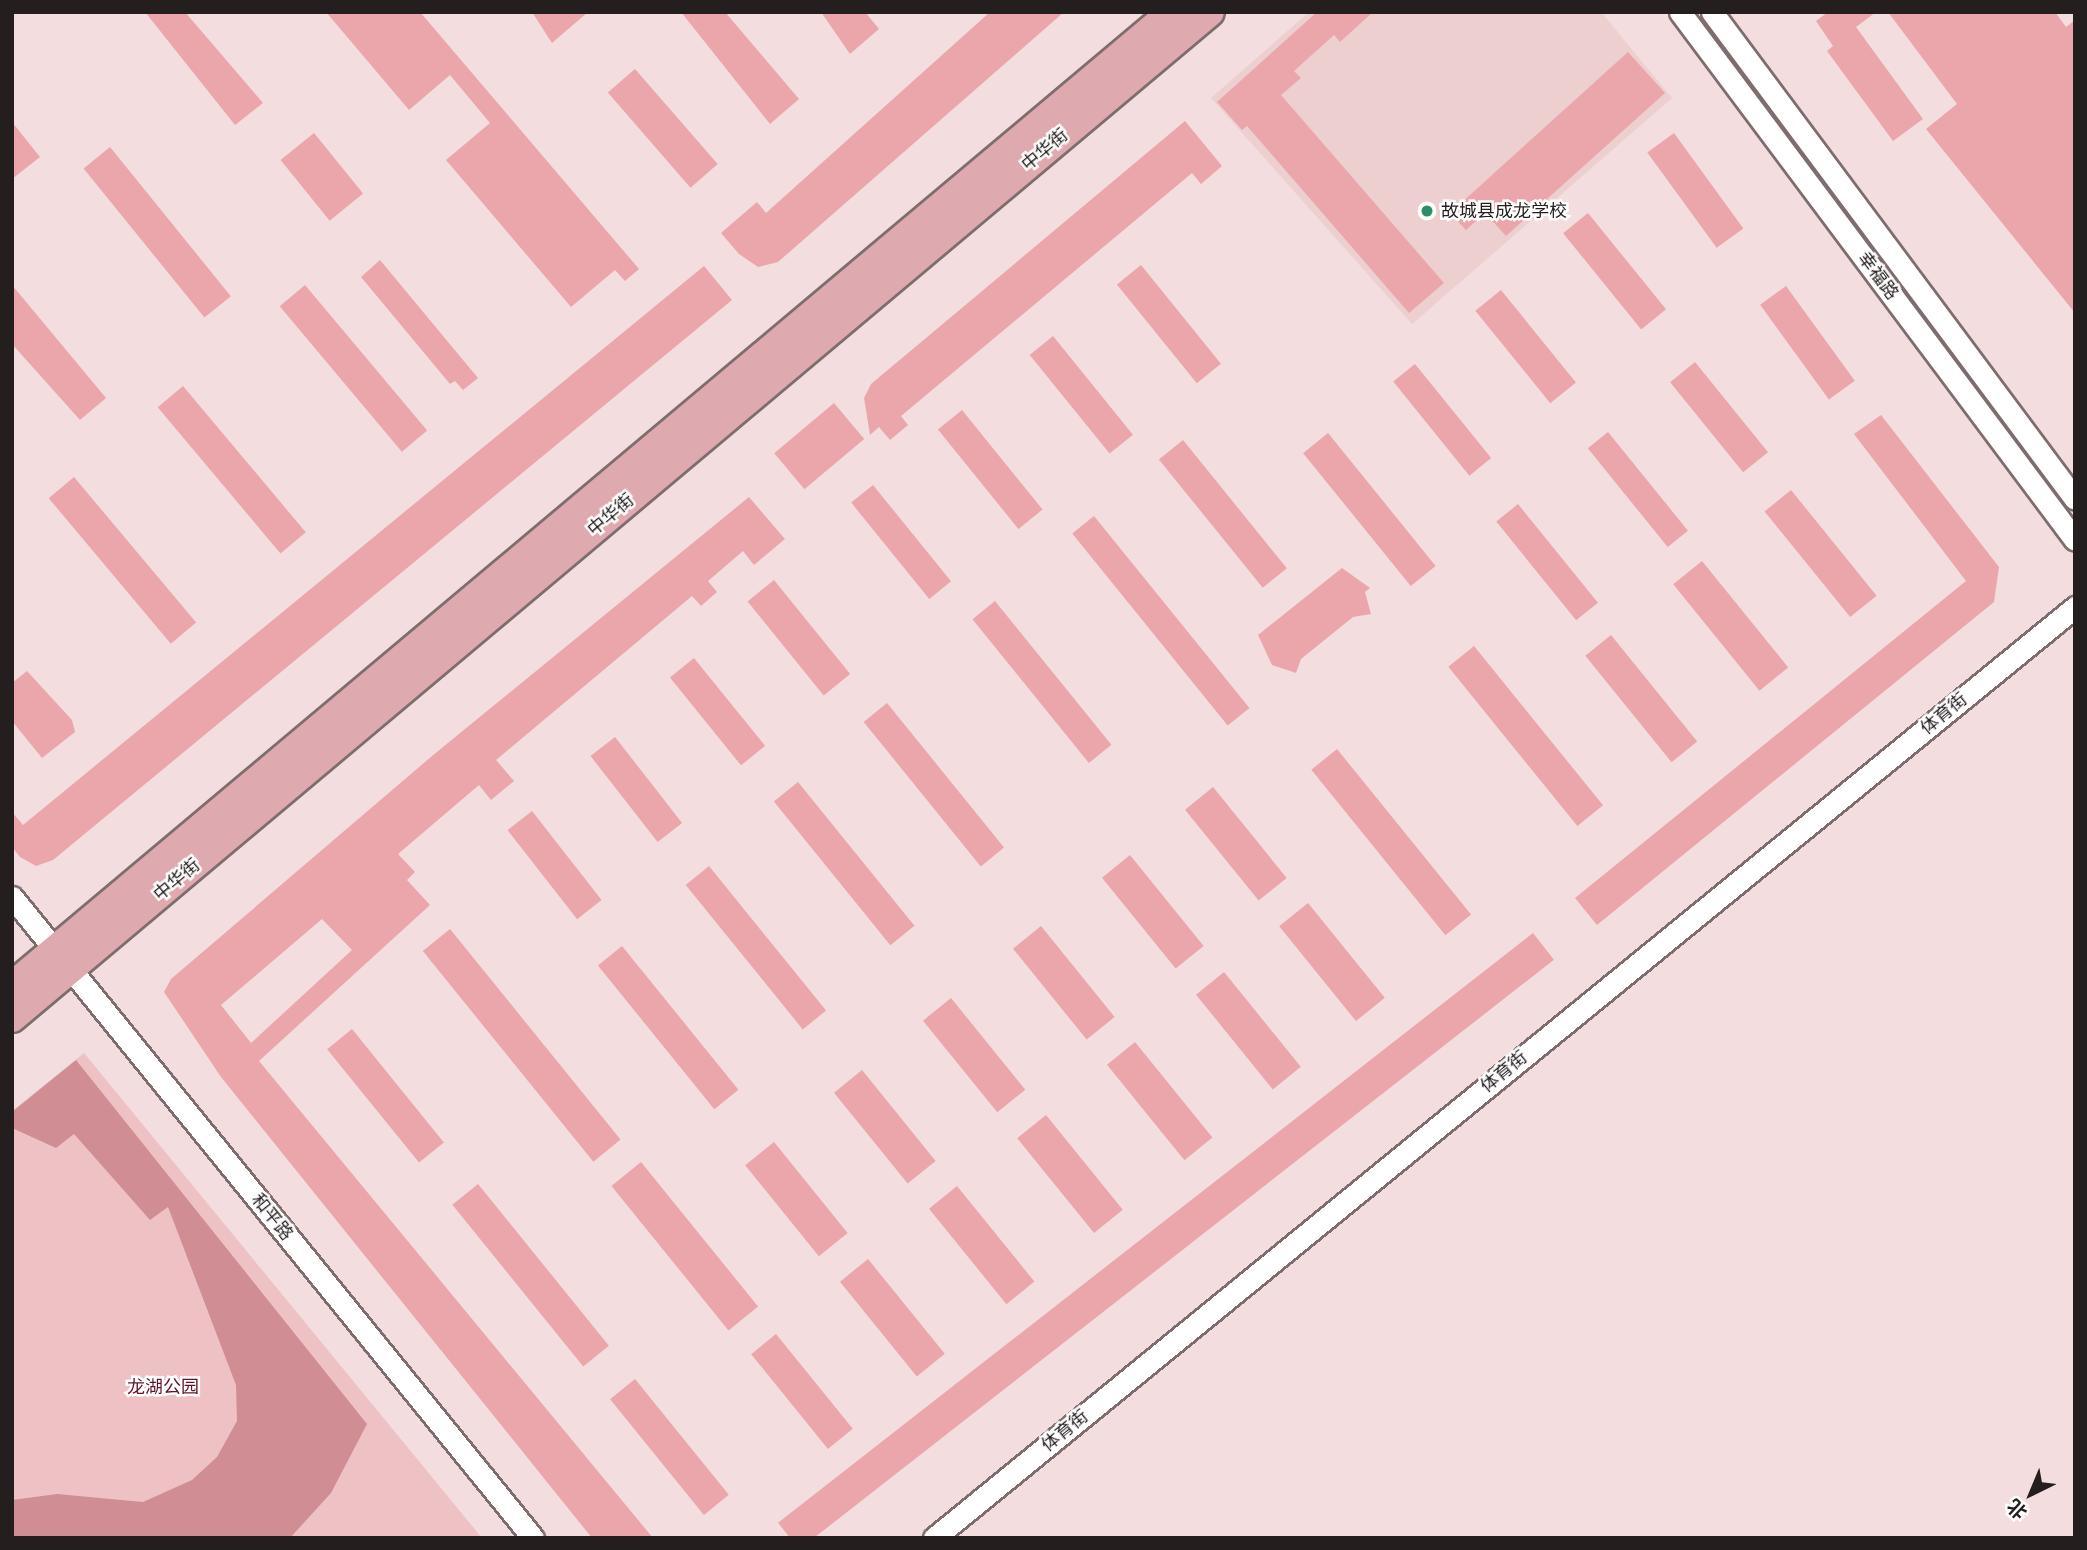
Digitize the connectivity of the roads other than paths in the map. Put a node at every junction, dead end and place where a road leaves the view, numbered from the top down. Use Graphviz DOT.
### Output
graph roads {
  1 [pos="1172,12"];
  2 [pos="1210,12"];
  3 [pos="1680,12"];
  4 [pos="1712,12"];
  5 [pos="2075,499"];
  6 [pos="2075,540"];
  7 [pos="2075,607"];
  8 [pos="12,897"];
  9 [pos="63,959"];
  10 [pos="12,986"];
  11 [pos="12,1018"];
  12 [pos="533,1538"];
  13 [pos="934,1538"];
  1 -- 9 [label="main road, 中华街"];
  2 -- 9 [label="main road, 中华街"];
  3 -- 6 [label="street, 幸福路"];
  4 -- 5 [label="street, 幸福路"];
  7 -- 13 [label="street, 体育街"];
  8 -- 9 [label="street, 和平路"];
  9 -- 10 [label="main road, 中华街"];
  9 -- 11 [label="main road, 中华街"];
  9 -- 12 [label="street, 和平路"];
}
